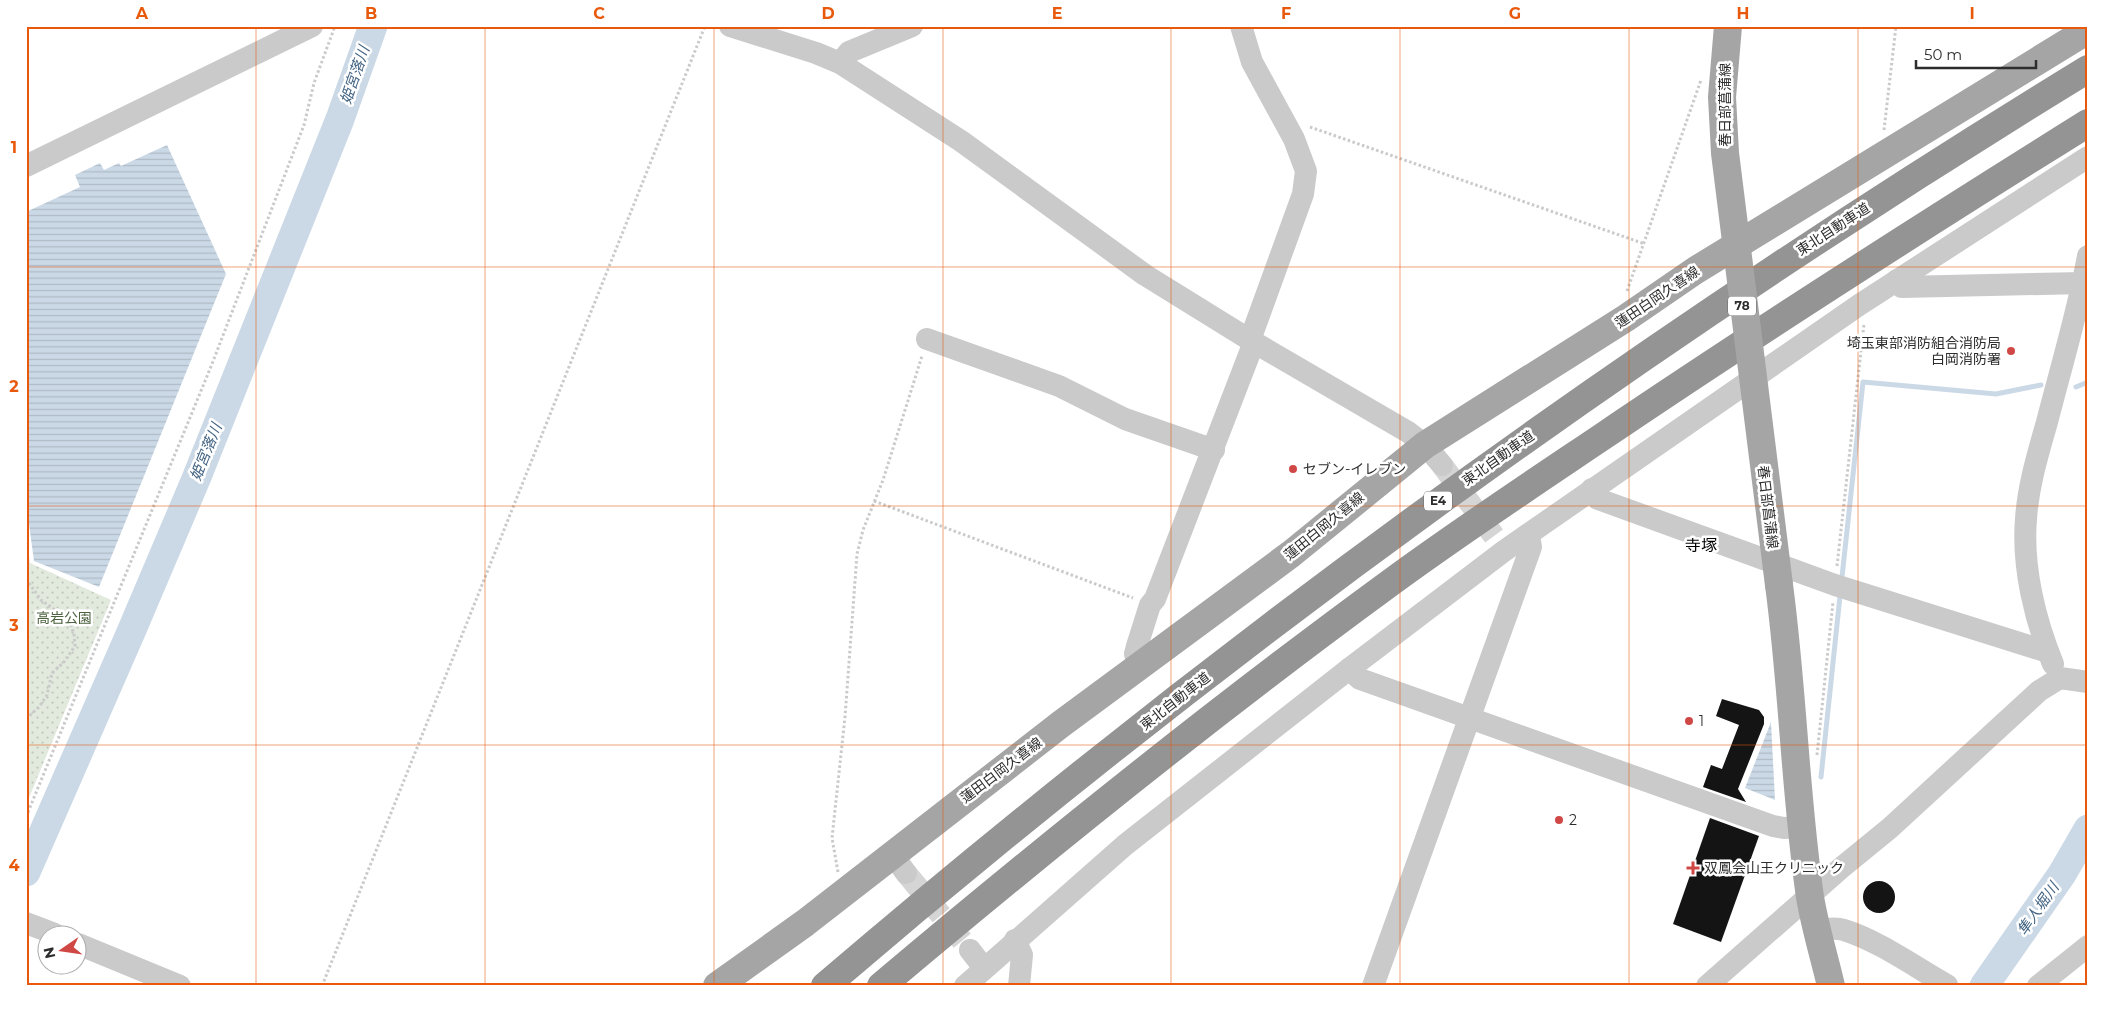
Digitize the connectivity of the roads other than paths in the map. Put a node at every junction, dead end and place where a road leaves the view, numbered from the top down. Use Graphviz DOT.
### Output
graph roads {
  1 [pos="312,26"];
  2 [pos="730,26"];
  3 [pos="912,26"];
  4 [pos="1241,26"];
  5 [pos="1728,26"];
  6 [pos="2085,29"];
  7 [pos="840,63"];
  8 [pos="2088,69"];
  9 [pos="2088,123"];
  10 [pos="2088,157"];
  11 [pos="26,166"];
  12 [pos="2088,256"];
  13 [pos="1897,280"];
  14 [pos="2083,283"];
  15 [pos="927,339"];
  16 [pos="1252,341"];
  17 [pos="1214,450"];
  18 [pos="1434,455"];
  19 [pos="1592,489"];
  20 [pos="1529,535"];
  21 [pos="2048,652"];
  22 [pos="1140,666"];
  23 [pos="1349,669"];
  24 [pos="2060,678"];
  25 [pos="2088,682"];
  26 [pos="1470,717"];
  27 [pos="1802,826"];
  28 [pos="1810,897"];
  29 [pos="1817,931"];
  30 [pos="1015,940"];
  31 [pos="2088,946"];
  32 [pos="88,948"];
  33 [pos="970,950"];
  34 [pos="984,968"];
  35 [pos="1020,985"];
  36 [pos="1947,985"];
  37 [pos="180,986"];
  38 [pos="717,986"];
  39 [pos="825,986"];
  40 [pos="881,986"];
  41 [pos="965,986"];
  42 [pos="1373,986"];
  43 [pos="1707,986"];
  44 [pos="1831,986"];
  45 [pos="2038,986"];
  1 -- 11 [label="street"];
  2 -- 7 [label="street"];
  3 -- 7 [label="street"];
  4 -- 16 [label="street"];
  5 -- 27 [label="main road, 春日部菖蒲線 / 78, bridge"];
  6 -- 18 [label="main road, 蓮田白岡久喜線"];
  7 -- 16 [label="street"];
  8 -- 39 [label="highway, 東北自動車道 / E4"];
  9 -- 40 [label="highway"];
  10 -- 13 [label="street"];
  12 -- 14 [label="street"];
  13 -- 14 [label="street"];
  13 -- 19 [label="street"];
  14 -- 21 [label="street"];
  15 -- 17 [label="street"];
  16 -- 17 [label="street"];
  16 -- 18 [label="street"];
  17 -- 22 [label="street"];
  18 -- 22 [label="main road, 蓮田白岡久喜線"];
  19 -- 20 [label="street"];
  19 -- 21 [label="street"];
  20 -- 23 [label="street"];
  20 -- 26 [label="street"];
  21 -- 24 [label="street"];
  22 -- 38 [label="main road, 蓮田白岡久喜線"];
  23 -- 26 [label="street"];
  23 -- 30 [label="street"];
  24 -- 25 [label="street"];
  24 -- 28 [label="street"];
  26 -- 27 [label="street"];
  26 -- 42 [label="street"];
  27 -- 28 [label="main road, 春日部菖蒲線 / 78"];
  28 -- 29 [label="main road, 春日部菖蒲線 / 78"];
  28 -- 43 [label="street"];
  29 -- 36 [label="street"];
  29 -- 44 [label="main road, 春日部菖蒲線 / 78"];
  30 -- 34 [label="street"];
  30 -- 35 [label="street"];
  31 -- 45 [label="street"];
  32 -- 37 [label="street"];
  33 -- 34 [label="street"];
  34 -- 41 [label="street"];
}
